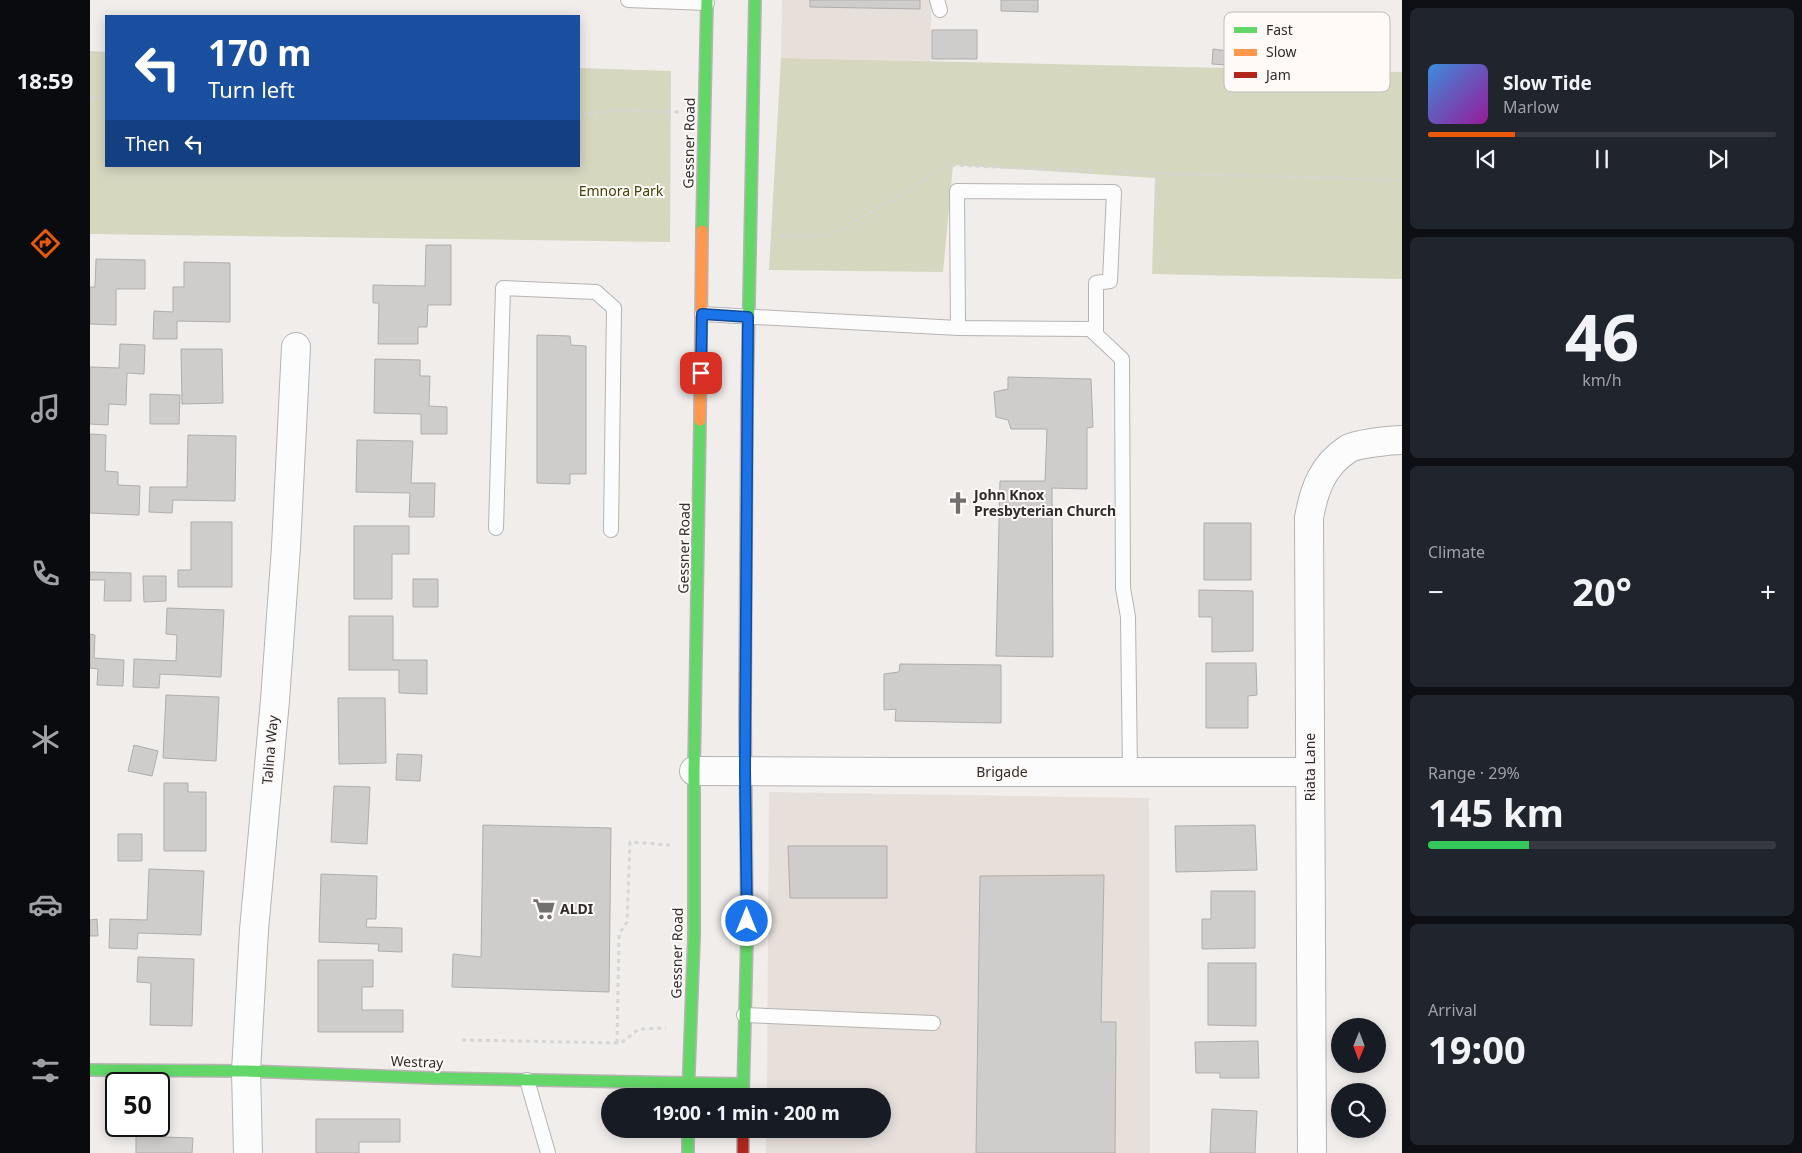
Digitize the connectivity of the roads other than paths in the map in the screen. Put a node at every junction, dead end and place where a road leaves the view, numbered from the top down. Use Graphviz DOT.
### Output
graph roads {
  1 [pos="628,0"];
  2 [pos="754,0"];
  3 [pos="707,2"];
  4 [pos="702,314"];
  5 [pos="748,317"];
  6 [pos="958,328"];
  7 [pos="1096,333"];
  8 [pos="296,347"];
  9 [pos="1402,440"];
  10 [pos="496,528"];
  11 [pos="610,530"];
  12 [pos="694,770"];
  13 [pos="745,771"];
  14 [pos="1130,772"];
  15 [pos="1310,772"];
  16 [pos="744,1015"];
  17 [pos="933,1022"];
  18 [pos="90,1070"];
  19 [pos="246,1071"];
  20 [pos="527,1080"];
  21 [pos="688,1082"];
  22 [pos="742,1084"];
  23 [pos="688,1088"];
  24 [pos="742,1088"];
  25 [pos="688,1138"];
  26 [pos="743,1138"];
  27 [pos="248,1153"];
  28 [pos="548,1153"];
  29 [pos="688,1153"];
  30 [pos="743,1153"];
  31 [pos="1312,1153"];
  1 -- 3 [label="lane"];
  2 -- 5 [label="main road"];
  3 -- 4 [label="main road, Gessner Road"];
  4 -- 5 [label="lane"];
  4 -- 12 [label="main road, Gessner Road"];
  5 -- 6 [label="lane"];
  5 -- 13 [label="main road"];
  6 -- 7 [label="lane"];
  6 -- 7 [label="lane"];
  7 -- 14 [label="lane"];
  8 -- 19 [label="street, Talina Way"];
  9 -- 15 [label="street, Riata Lane"];
  10 -- 11 [label="lane"];
  12 -- 13 [label="street, Brigade"];
  12 -- 21 [label="main road, Gessner Road"];
  13 -- 14 [label="street, Brigade"];
  13 -- 16 [label="main road"];
  14 -- 15 [label="street, Brigade"];
  15 -- 31 [label="street, Riata Lane"];
  16 -- 17 [label="lane"];
  16 -- 22 [label="main road"];
  18 -- 19 [label="main road, Westray"];
  19 -- 20 [label="main road, Westray"];
  19 -- 27 [label="street, Talina Way"];
  20 -- 21 [label="main road, Westray"];
  20 -- 28 [label="lane"];
  21 -- 22 [label="main road, Westray"];
  21 -- 23 [label="main road, Gessner Road"];
  22 -- 24 [label="main road"];
  25 -- 29 [label="main road"];
  26 -- 30 [label="main road"];
}
